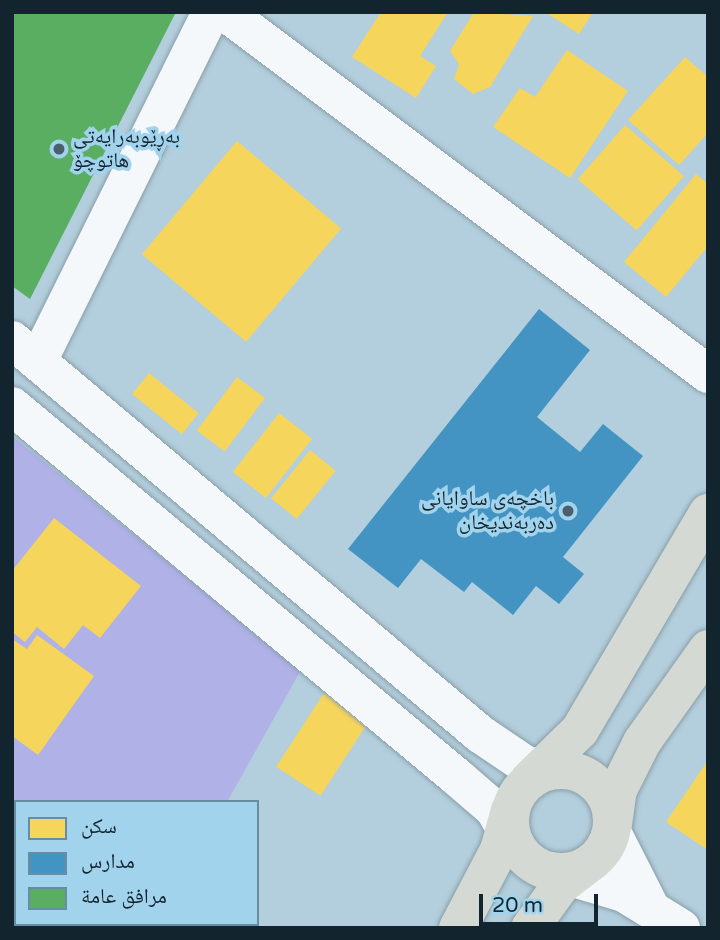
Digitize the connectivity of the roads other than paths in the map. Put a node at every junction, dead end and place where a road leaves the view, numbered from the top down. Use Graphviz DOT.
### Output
graph roads {
  1 [pos="211,12"];
  2 [pos="225,12"];
  3 [pos="25,351"];
  4 [pos="708,374"];
  5 [pos="12,406"];
  6 [pos="708,513"];
  7 [pos="708,649"];
  8 [pos="525,799"];
  9 [pos="612,828"];
  10 [pos="569,871"];
  11 [pos="649,905"];
  12 [pos="458,928"];
  13 [pos="530,928"];
  14 [pos="681,928"];
  1 -- 3 [label="street"];
  2 -- 4 [label="street"];
  3 -- 8 [label="street"];
  5 -- 8 [label="street"];
  6 -- 8 [label="highway"];
  7 -- 9 [label="highway"];
  8 -- 9 [label="highway"];
  8 -- 10 [label="highway"];
  8 -- 12 [label="highway"];
  9 -- 10 [label="highway"];
  9 -- 11 [label="street"];
  10 -- 11 [label="street"];
  10 -- 13 [label="highway"];
  11 -- 14 [label="street"];
}
